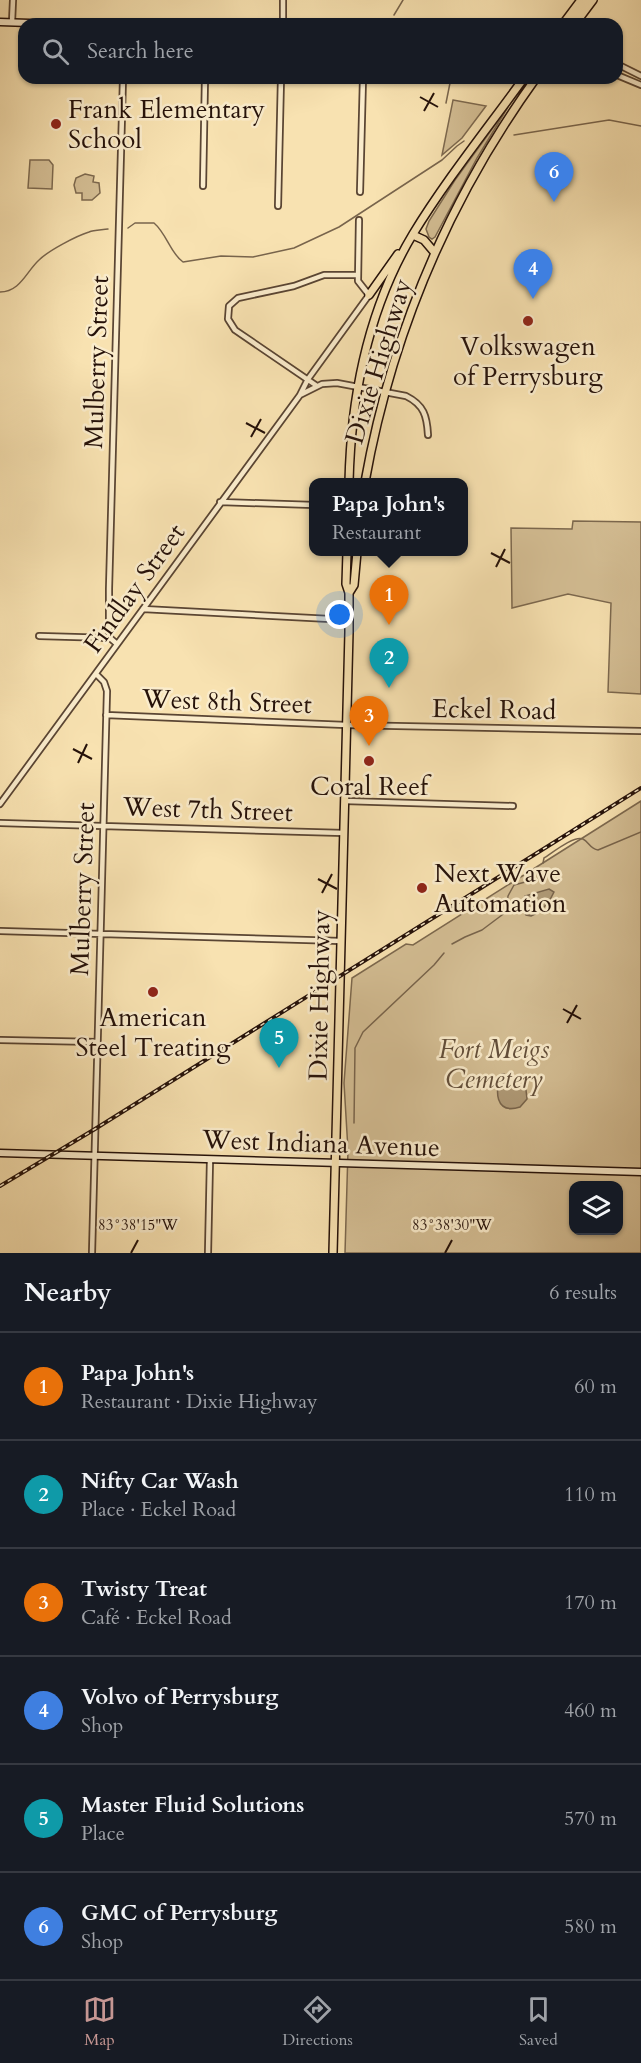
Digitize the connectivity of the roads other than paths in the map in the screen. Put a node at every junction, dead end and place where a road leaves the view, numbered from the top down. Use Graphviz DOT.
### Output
graph roads {
  1 [pos="13,0"];
  2 [pos="283,0"];
  3 [pos="581,0"];
  4 [pos="586,0"];
  5 [pos="593,0"];
  6 [pos="283,18"];
  7 [pos="568,18"];
  8 [pos="574,18"];
  9 [pos="580,18"];
  10 [pos="0,22"];
  11 [pos="12,22"];
  12 [pos="18,22"];
  13 [pos="623,67"];
  14 [pos="641,76"];
  15 [pos="623,78"];
  16 [pos="123,84"];
  17 [pos="206,84"];
  18 [pos="281,84"];
  19 [pos="363,84"];
  20 [pos="520,84"];
  21 [pos="527,84"];
  22 [pos="532,84"];
  23 [pos="641,85"];
  24 [pos="500,130"];
  25 [pos="203,186"];
  26 [pos="360,192"];
  27 [pos="278,206"];
  28 [pos="359,220"];
  29 [pos="413,235"];
  30 [pos="435,253"];
  31 [pos="358,275"];
  32 [pos="369,295"];
  33 [pos="308,379"];
  34 [pos="317,386"];
  35 [pos="357,387"];
  36 [pos="385,392"];
  37 [pos="300,395"];
  38 [pos="428,435"];
  39 [pos="349,478"];
  40 [pos="367,478"];
  41 [pos="220,502"];
  42 [pos="309,505"];
  43 [pos="347,556"];
  44 [pos="357,556"];
  45 [pos="349,594"];
  46 [pos="143,609"];
  47 [pos="349,620"];
  48 [pos="39,636"];
  49 [pos="110,638"];
  50 [pos="117,644"];
  51 [pos="96,674"];
  52 [pos="106,715"];
  53 [pos="346,725"];
  54 [pos="641,731"];
  55 [pos="345,801"];
  56 [pos="0,804"];
  57 [pos="513,806"];
  58 [pos="0,823"];
  59 [pos="103,825"];
  60 [pos="344,833"];
  61 [pos="0,931"];
  62 [pos="100,935"];
  63 [pos="341,941"];
  64 [pos="0,1040"];
  65 [pos="98,1042"];
  66 [pos="0,1154"];
  67 [pos="94,1156"];
  68 [pos="210,1160"];
  69 [pos="335,1163"];
  70 [pos="641,1172"];
  71 [pos="92,1253"];
  72 [pos="208,1253"];
  73 [pos="333,1253"];
  1 -- 11 [label="street"];
  2 -- 6 [label="street"];
  3 -- 7 [label="main road"];
  4 -- 8 [label="main road"];
  5 -- 9 [label="main road"];
  10 -- 11 [label="main road"];
  11 -- 12 [label="main road"];
  13 -- 14 [label="street"];
  15 -- 23 [label="street"];
  16 -- 49 [label="street, Mulberry Street"];
  17 -- 25 [label="street"];
  18 -- 27 [label="street"];
  19 -- 26 [label="street"];
  20 -- 29 [label="main road, Dixie Highway"];
  21 -- 24 [label="main road"];
  22 -- 24 [label="main road, Dixie Highway"];
  24 -- 30 [label="main road, Dixie Highway"];
  28 -- 31 [label="street"];
  29 -- 30 [label="main road, Dixie Highway"];
  29 -- 32 [label="main road"];
  29 -- 35 [label="main road, Dixie Highway"];
  30 -- 36 [label="main road, Dixie Highway"];
  31 -- 32 [label="street"];
  31 -- 33 [label="street"];
  32 -- 33 [label="street, Findlay Street"];
  33 -- 34 [label="street"];
  33 -- 37 [label="street, Findlay Street"];
  34 -- 35 [label="street, Findlay Street"];
  34 -- 37 [label="street, Findlay Street"];
  35 -- 36 [label="street, Findlay Street"];
  35 -- 39 [label="main road, Dixie Highway"];
  36 -- 38 [label="street, Findlay Street"];
  36 -- 40 [label="main road, Dixie Highway"];
  37 -- 41 [label="street, Findlay Street"];
  41 -- 42 [label="street"];
  41 -- 46 [label="street, Findlay Street"];
  43 -- 45 [label="main road, Dixie Highway"];
  44 -- 45 [label="main road, Dixie Highway"];
  45 -- 47 [label="main road, Dixie Highway"];
  46 -- 47 [label="street"];
  46 -- 50 [label="street, Findlay Street"];
  47 -- 53 [label="main road, Dixie Highway"];
  48 -- 49 [label="street"];
  49 -- 50 [label="street"];
  50 -- 51 [label="street, Findlay Street"];
  51 -- 52 [label="street, Mulberry Street"];
  51 -- 56 [label="street, Findlay Street"];
  52 -- 53 [label="street, West 8th Street"];
  52 -- 59 [label="street, Mulberry Street"];
  53 -- 54 [label="street, Eckel Road"];
  53 -- 55 [label="main road, Dixie Highway"];
  55 -- 57 [label="street"];
  55 -- 60 [label="main road, Dixie Highway"];
  58 -- 59 [label="street, West 7th Street"];
  59 -- 60 [label="street, West 7th Street"];
  59 -- 62 [label="street, Mulberry Street"];
  60 -- 63 [label="main road, Dixie Highway"];
  61 -- 62 [label="street"];
  62 -- 63 [label="street"];
  62 -- 65 [label="street, Mulberry Street"];
  63 -- 69 [label="main road, Dixie Highway"];
  64 -- 65 [label="street"];
  65 -- 67 [label="street, Mulberry Street"];
  66 -- 67 [label="main road, West Indiana Avenue"];
  67 -- 68 [label="main road, West Indiana Avenue"];
  67 -- 71 [label="street, Mulberry Street"];
  68 -- 69 [label="main road, West Indiana Avenue"];
  68 -- 72 [label="street"];
  69 -- 70 [label="main road, West Indiana Avenue"];
  69 -- 73 [label="main road, Dixie Highway"];
}
